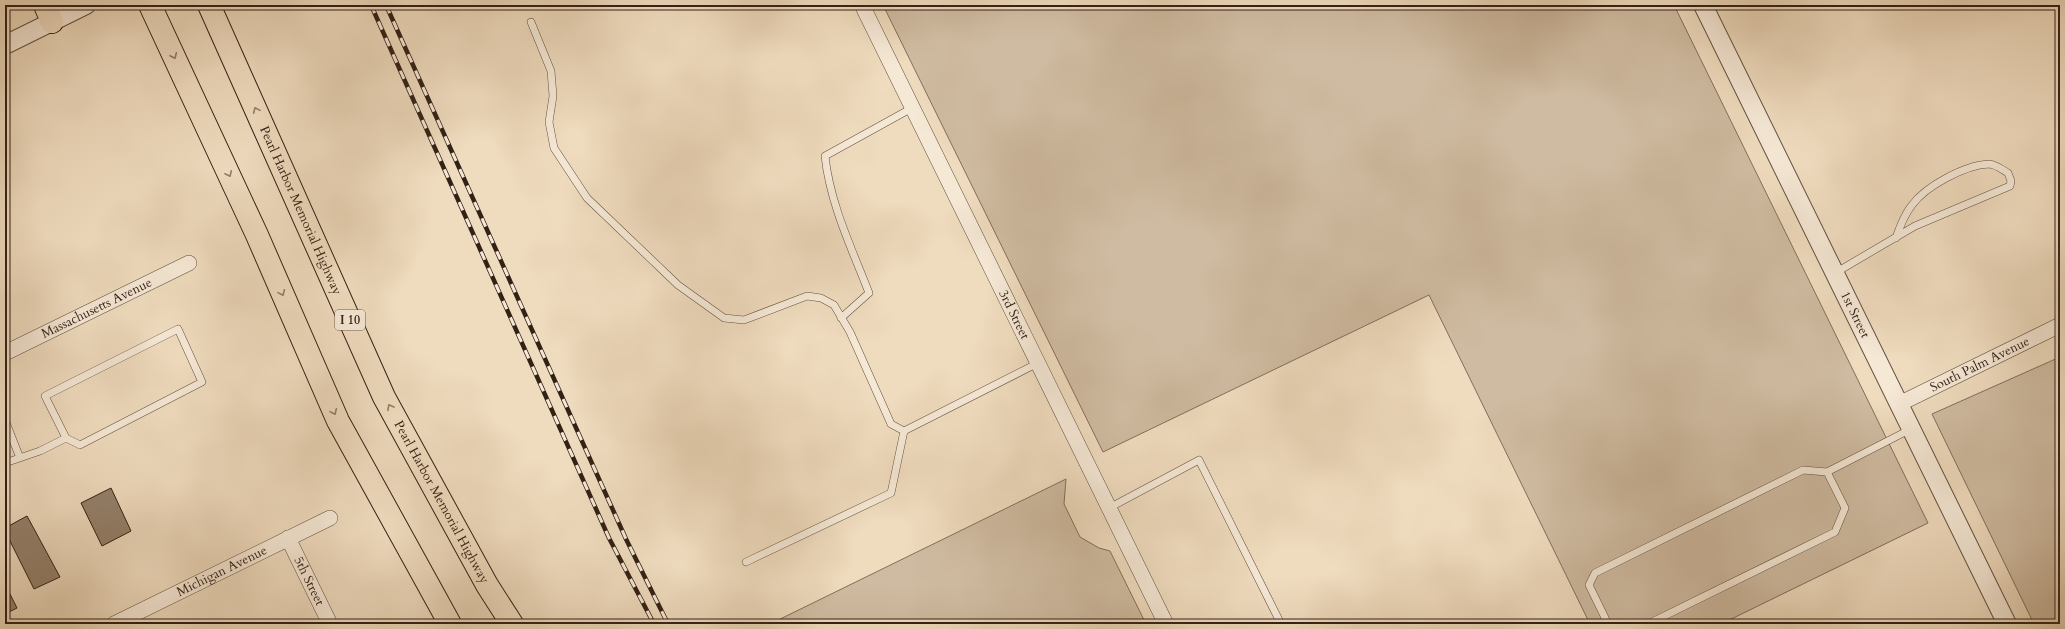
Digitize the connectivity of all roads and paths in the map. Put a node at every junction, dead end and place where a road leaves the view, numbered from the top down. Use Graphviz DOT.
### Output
graph roads {
  1 [pos="86,5"];
  2 [pos="208,5"];
  3 [pos="862,5"];
  4 [pos="1703,5"];
  5 [pos="48,13"];
  6 [pos="154,13"];
  7 [pos="531,22"];
  8 [pos="5,45"];
  9 [pos="912,108"];
  10 [pos="1896,238"];
  11 [pos="188,263"];
  12 [pos="1835,273"];
  13 [pos="841,318"];
  14 [pos="2060,325"];
  15 [pos="5,354"];
  16 [pos="1038,363"];
  17 [pos="1899,404"];
  18 [pos="5,420"];
  19 [pos="1912,429"];
  20 [pos="904,431"];
  21 [pos="66,438"];
  22 [pos="20,458"];
  23 [pos="5,463"];
  24 [pos="1827,472"];
  25 [pos="1109,508"];
  26 [pos="330,518"];
  27 [pos="288,538"];
  28 [pos="746,562"];
  29 [pos="114,624"];
  30 [pos="330,624"];
  31 [pos="450,624"];
  32 [pos="512,624"];
  33 [pos="1166,624"];
  34 [pos="1281,624"];
  35 [pos="1608,624"];
  36 [pos="1648,624"];
  37 [pos="2008,624"];
  1 -- 5 [label="street"];
  32 -- 2 [label="highway, Pearl Harbor Memorial Highway / I 10, one-way"];
  3 -- 9 [label="street, 3rd Street"];
  4 -- 12 [label="street, 1st Street"];
  5 -- 8 [label="street"];
  6 -- 31 [label="highway, one-way"];
  7 -- 13 [label="lane"];
  9 -- 13 [label="lane"];
  9 -- 16 [label="street, 3rd Street"];
  10 -- 10 [label="lane"];
  10 -- 12 [label="lane"];
  11 -- 15 [label="street, Massachusetts Avenue"];
  12 -- 17 [label="street, 1st Street"];
  13 -- 20 [label="lane"];
  14 -- 17 [label="street, South Palm Avenue"];
  16 -- 20 [label="lane"];
  16 -- 25 [label="street, 3rd Street"];
  17 -- 19 [label="street, 1st Street"];
  18 -- 22 [label="lane"];
  19 -- 24 [label="lane"];
  19 -- 37 [label="street, 1st Street"];
  20 -- 28 [label="lane"];
  21 -- 21 [label="lane"];
  21 -- 22 [label="lane"];
  22 -- 23 [label="lane"];
  24 -- 35 [label="lane"];
  24 -- 36 [label="lane"];
  25 -- 33 [label="street, 3rd Street"];
  25 -- 34 [label="lane"];
  26 -- 27 [label="street, Michigan Avenue"];
  27 -- 29 [label="street, Michigan Avenue"];
  27 -- 30 [label="street, 5th Street"];
}
